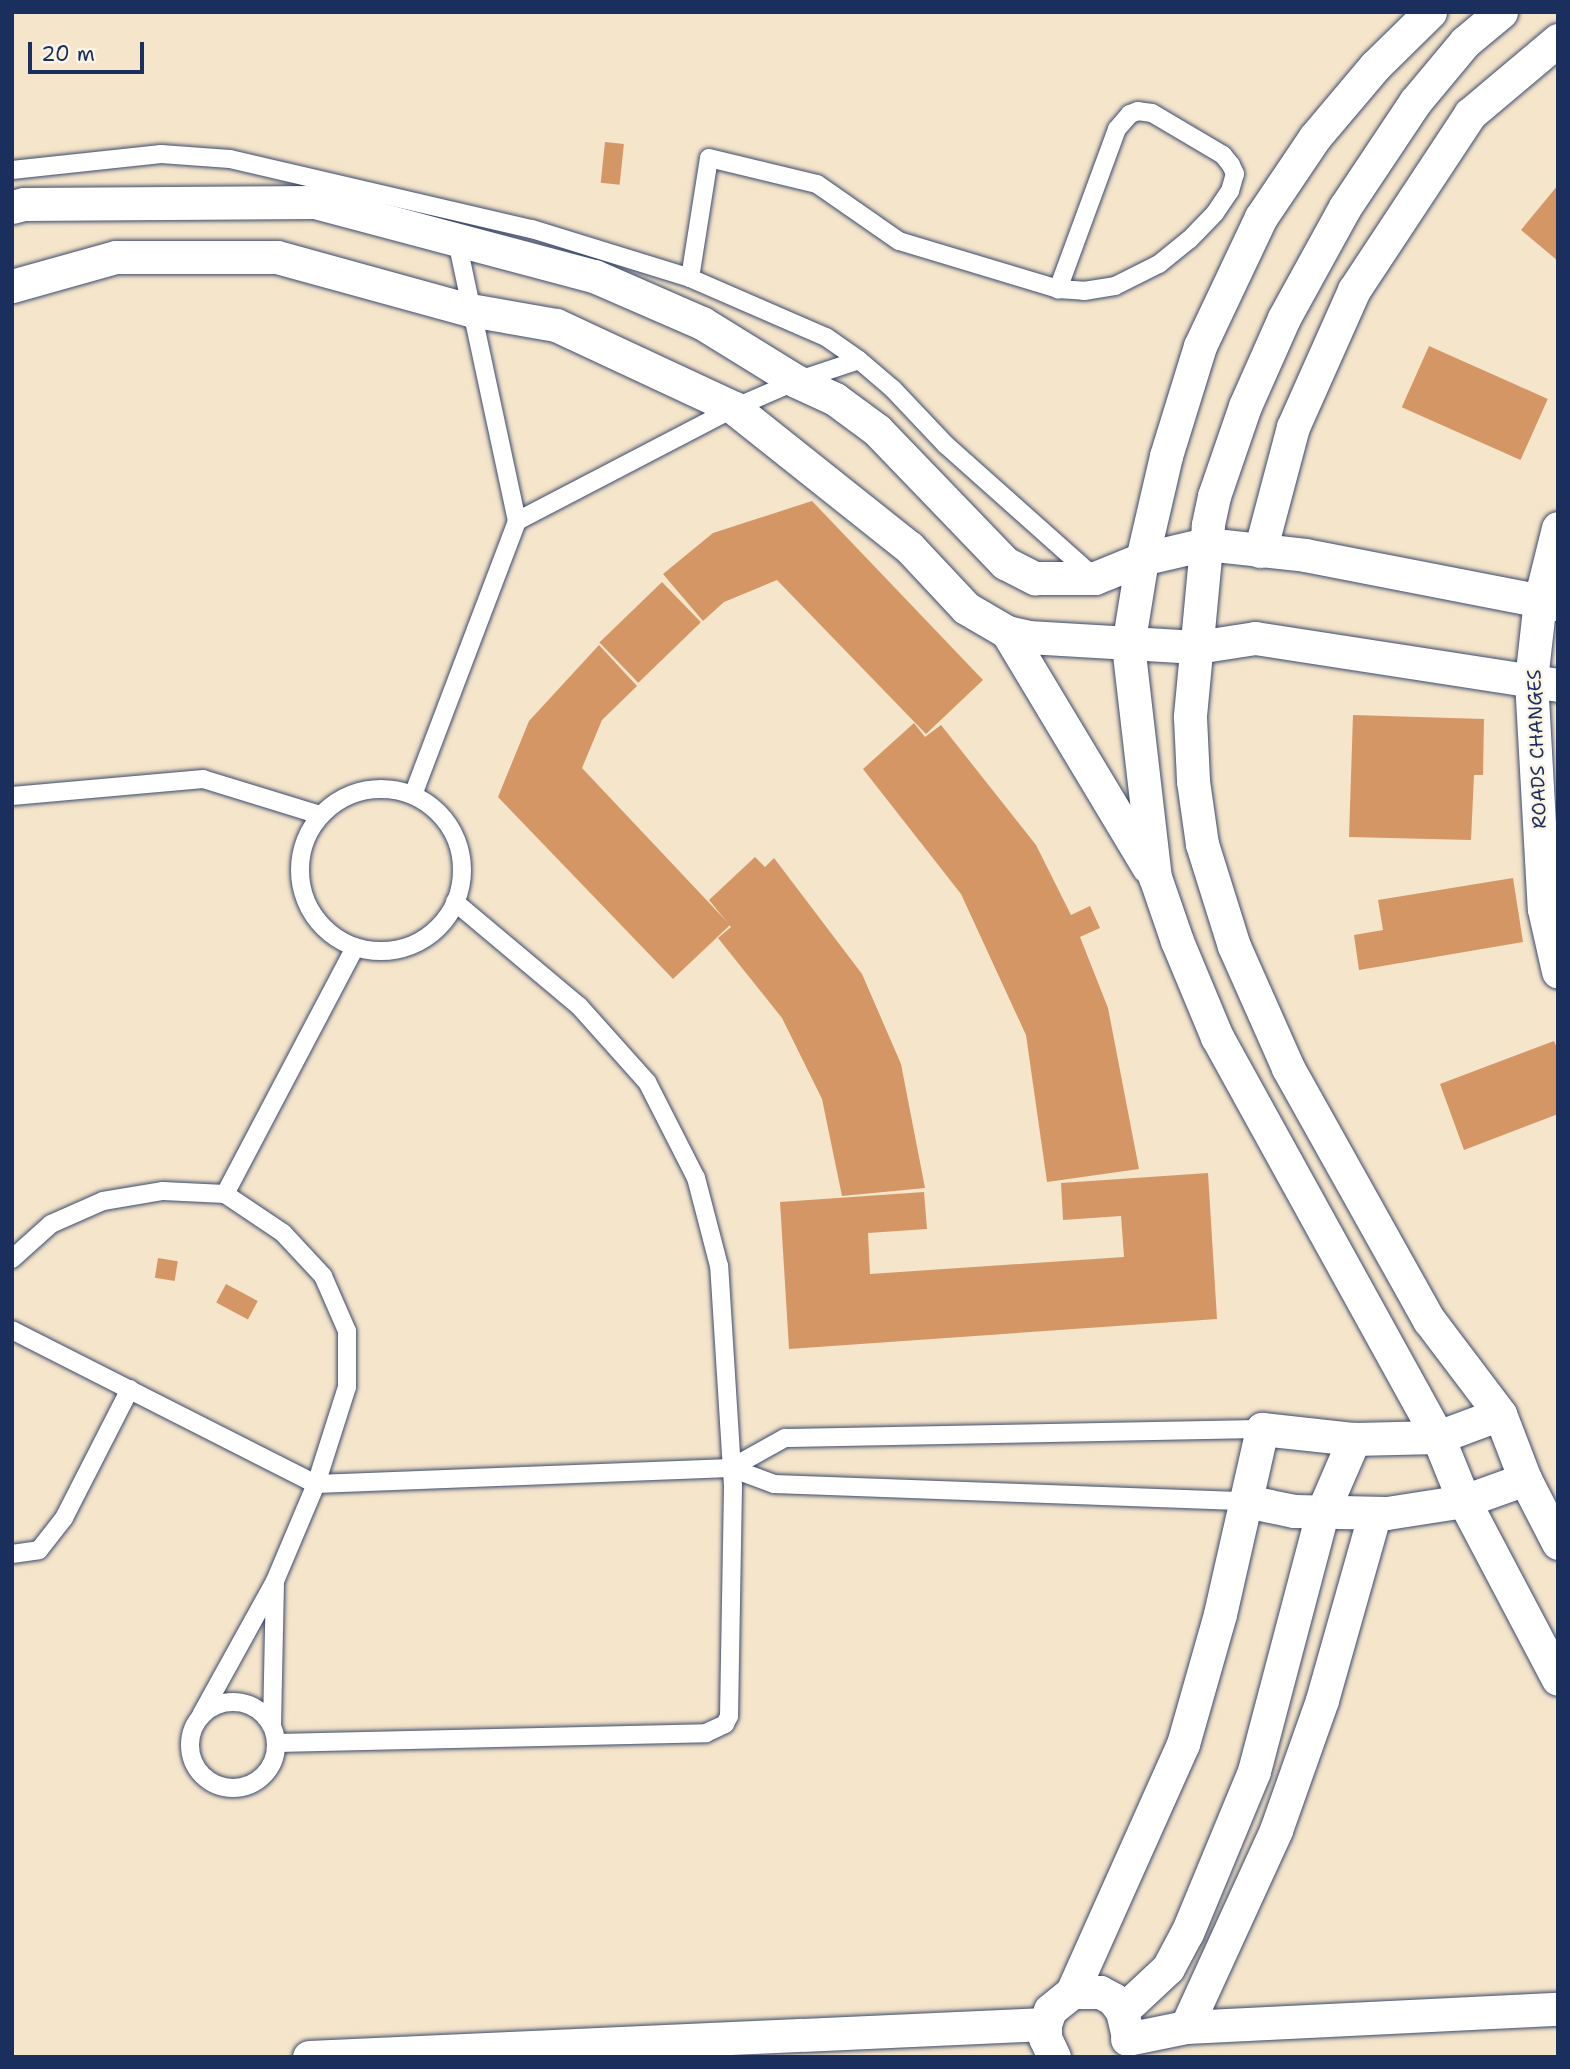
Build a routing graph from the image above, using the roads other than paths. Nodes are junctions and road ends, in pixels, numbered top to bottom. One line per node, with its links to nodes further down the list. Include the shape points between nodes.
1 (1430, 12): 4 (street)
2 (1501, 12): 5 (street, via 1465,42)
3 (1558, 40): 21 (street, via 1470,114 1354,290 1293,427)
4 (1375, 66): 5 (street); 22 (street, via 1315,137 1261,217 1200,346 1166,456)
5 (1415, 102): 20 (street, via 1345,207 1284,318 1245,406 1214,496)
6 (12, 170): 11 (lane, via 161,154 230,159 532,229)
7 (162, 202): 8 (street); 9 (street, via 315,202); 10 (street)
8 (12, 207)
9 (456, 237): 14 (lane); 16 (street, via 594,276 702,323)
10 (164, 257): 12 (street, via 116,257); 14 (street, via 277,257)
11 (691, 278): 13 (lane, via 709,158 817,184 899,241); 15 (lane, via 826,337)
12 (12, 286)
13 (1058, 289): 13 (lane, via 1117,128 1130,114 1152,113 1223,155 1231,165 1235,174 1230,191 1216,213 1159,264 1115,286)
14 (470, 310): 17 (street, via 556,325); 18 (lane)
15 (859, 360): 16 (lane); 23 (lane)
16 (796, 382): 17 (lane); 23 (street, via 835,399 877,430 1005,563 1035,578)
17 (734, 408): 18 (lane); 25 (street, via 909,547 966,608)
18 (517, 521): 29 (lane)
19 (1558, 528): 24 (street, ROADS CHANGES)
20 (1206, 544): 21 (street); 22 (street); 27 (street)
21 (1260, 551): 24 (street, via 1305,555)
22 (1142, 559): 23 (street); 26 (street)
23 (1095, 578)
24 (1549, 602): 28 (street, ROADS CHANGES)
25 (1007, 632): 26 (street, via 1028,638); 32 (street)
26 (1128, 645): 27 (street); 32 (street)
27 (1197, 647): 28 (street, via 1255,638); 40 (street, via 1189,717 1193,781 1202,845 1234,946 1288,1068 1429,1320)
28 (1544, 683): 35 (street, ROADS CHANGES, via 1544,909)
29 (413, 795): 31 (lane, via 363,790); 33 (lane, via 434,808 451,828 460,851 462,877)
30 (12, 796): 31 (lane, via 203,779)
31 (320, 815): 34 (lane, via 304,843 300,874 307,906 327,931)
32 (1155, 877): 42 (street, via 1217,1037)
33 (456, 902): 34 (lane, via 439,927 414,944 385,952); 44 (lane, via 579,1006 647,1082 696,1178 719,1266)
34 (355, 947): 36 (lane)
35 (1558, 971)
36 (225, 1194): 37 (lane, via 163,1191 103,1201 51,1224); 46 (lane, via 282,1233 323,1276 347,1331 347,1387)
37 (12, 1259)
38 (12, 1330): 39 (lane)
39 (130, 1389): 46 (lane); 52 (lane, via 64,1518 39,1550)
40 (1500, 1414): 42 (street); 45 (street)
41 (1262, 1429): 43 (street); 44 (lane, via 785,1438); 47 (street)
42 (1438, 1437): 43 (street); 48 (street)
43 (1354, 1439): 49 (street)
44 (731, 1468): 46 (lane); 47 (lane, via 774,1485); 57 (lane, via 730,1704 729,1716 718,1729 706,1733)
45 (1525, 1479): 48 (street); 51 (street)
46 (316, 1484): 53 (lane)
47 (1246, 1501): 49 (street); 58 (street, via 1183,1744)
48 (1464, 1501): 50 (street); 54 (street)
49 (1322, 1513): 50 (street); 61 (street, via 1254,1770 1174,1957)
50 (1375, 1513): 60 (street, via 1322,1700 1276,1830)
51 (1558, 1543)
52 (12, 1554)
53 (275, 1581): 55 (lane); 56 (lane)
54 (1558, 1679)
55 (201, 1715): 56 (lane, via 219,1704 239,1701 259,1709); 57 (lane, via 190,1750 197,1768 210,1781 227,1788 246,1786 262,1776 273,1761)
56 (272, 1725): 57 (lane)
57 (277, 1743)
58 (1072, 1992): 61 (street, via 1100,1992 1113,2000); 62 (street, via 1050,2010)
59 (1558, 2009): 60 (street)
60 (1186, 2027): 61 (street)
61 (1122, 2035)
62 (1048, 2047): 63 (street)
63 (309, 2057)

